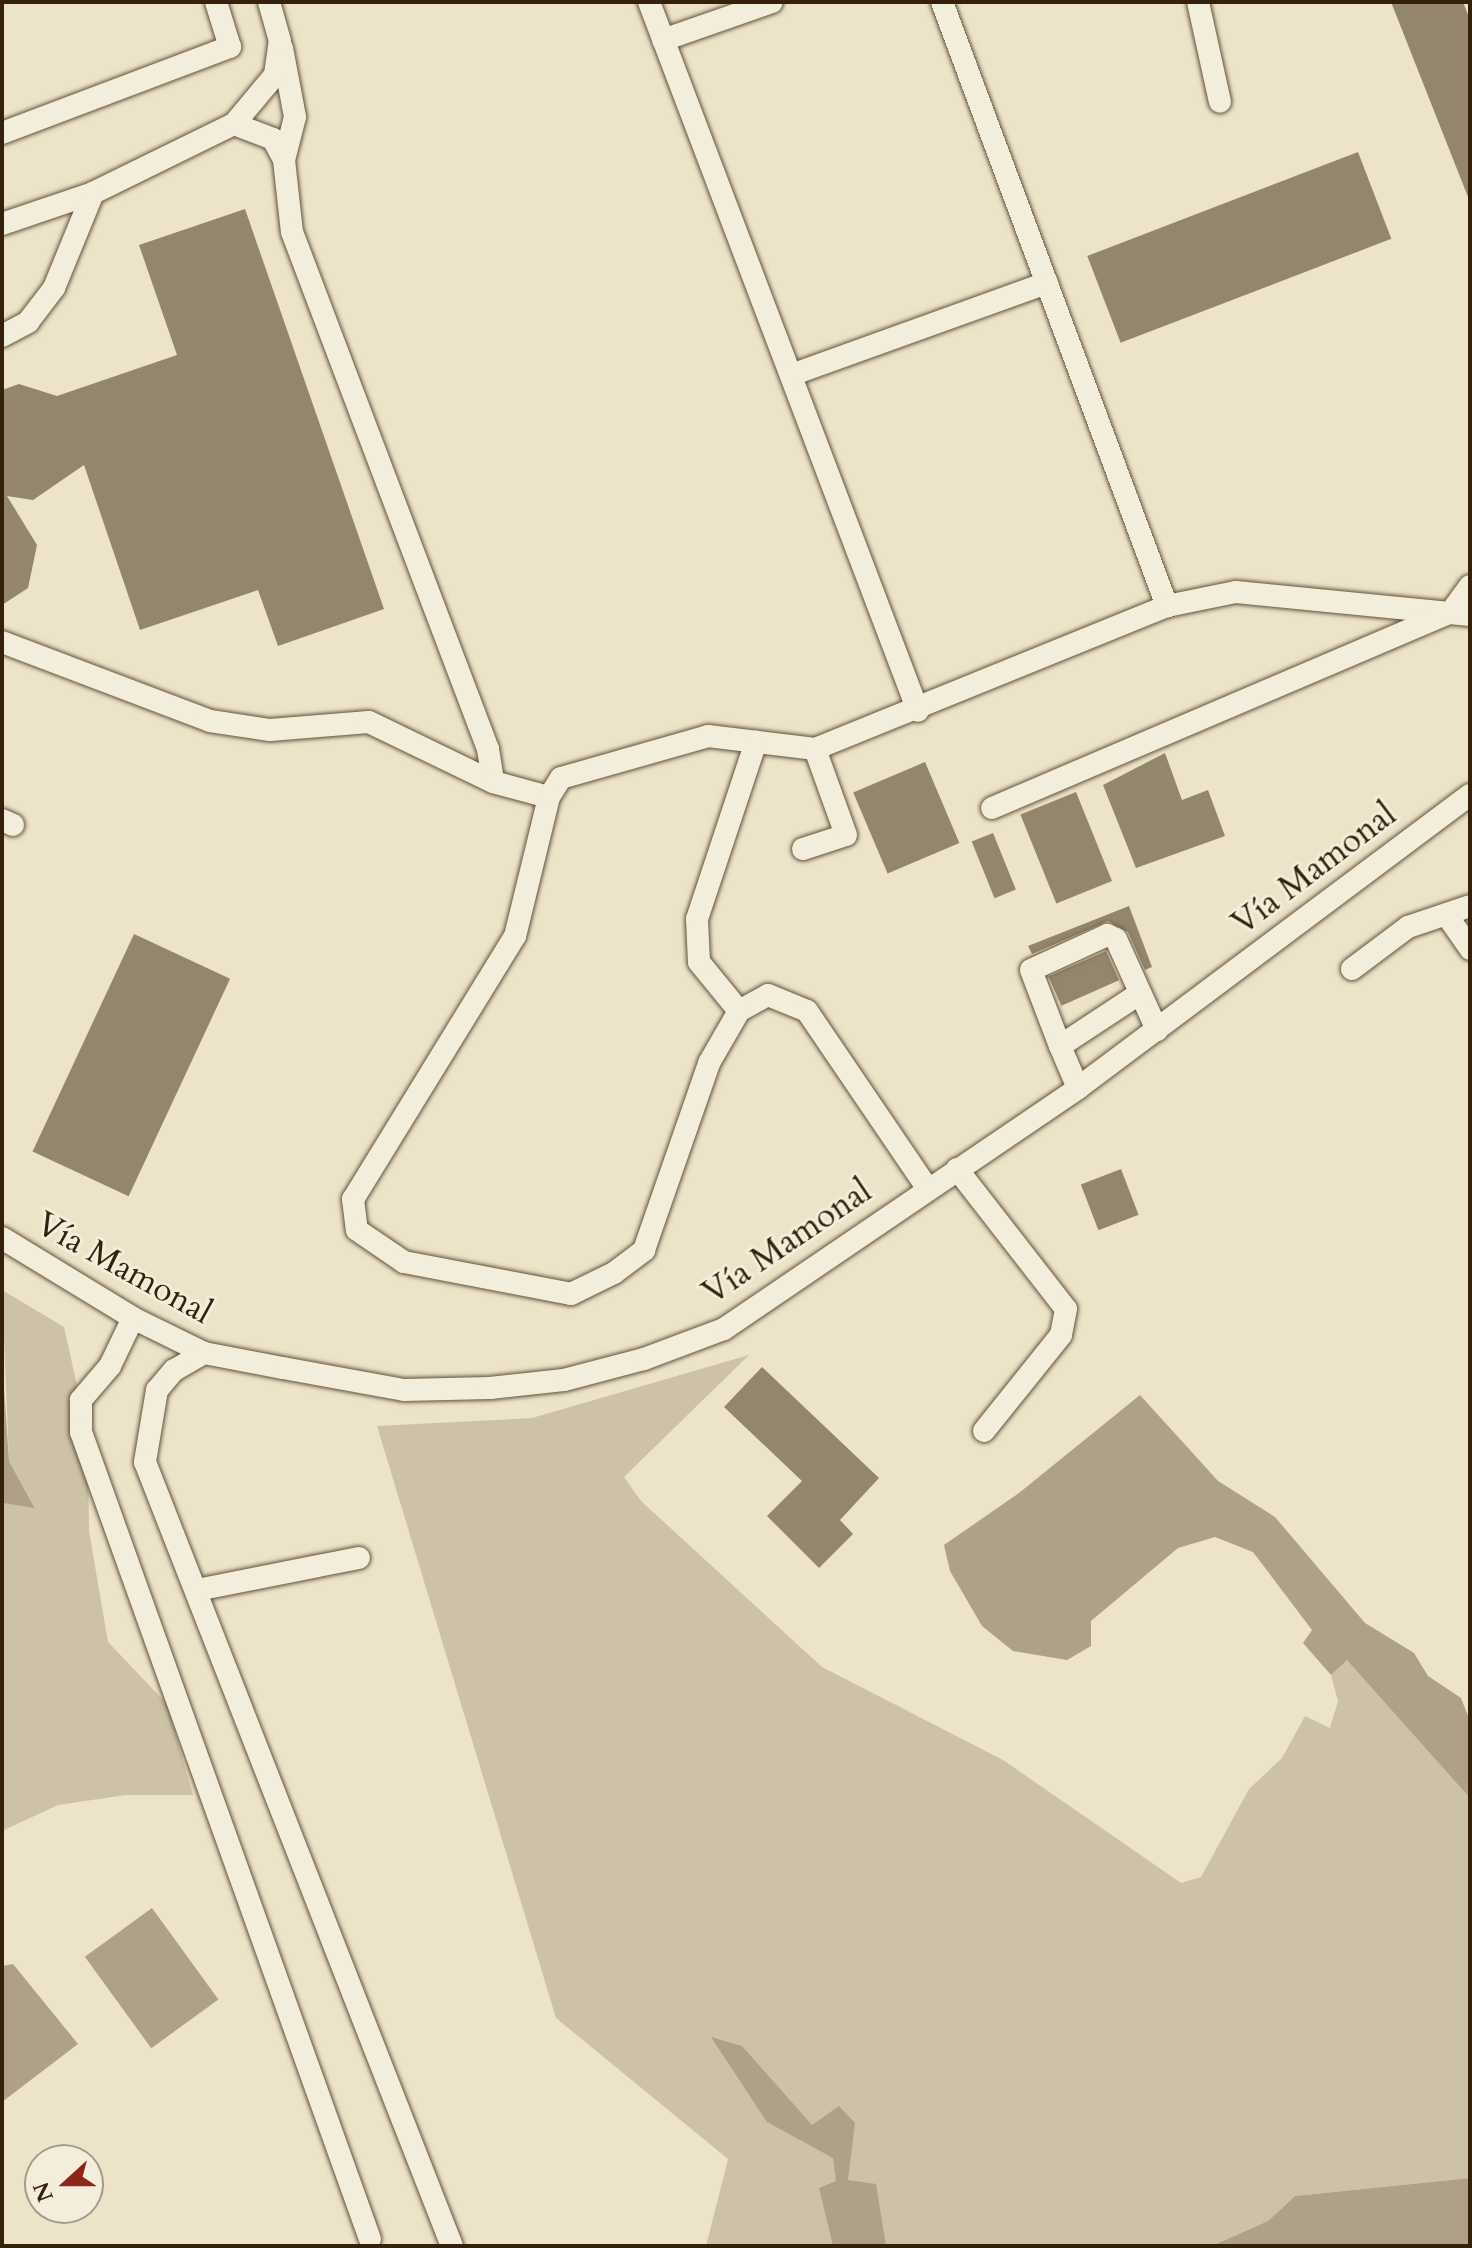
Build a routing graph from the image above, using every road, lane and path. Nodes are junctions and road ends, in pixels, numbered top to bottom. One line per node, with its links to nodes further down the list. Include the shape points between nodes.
1 (216, 2): 11 (street, via 230,47)
2 (269, 2): 8 (street)
3 (649, 2): 7 (street)
4 (772, 2): 7 (street)
5 (942, 2): 15 (street)
6 (1198, 2): 9 (street)
7 (663, 40): 17 (street)
8 (280, 41): 10 (street, via 275,75); 12 (street, via 295,117)
9 (1220, 102)
10 (234, 124): 12 (street, via 273,139); 13 (street)
11 (2, 133)
12 (284, 160): 25 (street, via 292,232 488,749)
13 (93, 193): 14 (street); 16 (street, via 54,288 28,322)
14 (2, 224)
15 (1047, 283): 17 (street); 19 (street)
16 (2, 336)
17 (791, 375): 22 (street)
18 (1470, 586): 20 (street)
19 (1167, 606): 20 (street, via 1236,592); 22 (street)
20 (1461, 614): 28 (street)
21 (2, 642): 25 (street, via 210,721 270,730 369,722)
22 (918, 711): 24 (street)
23 (756, 742): 24 (street); 27 (street, via 708,736 561,778); 35 (street, via 697,919 699,962)
24 (815, 749): 29 (street, via 846,835)
25 (493, 782): 27 (street)
26 (1470, 795): 36 (street, Vía Mamonal)
27 (549, 797): 35 (street, via 515,936 353,1199 357,1230 404,1262 571,1294 614,1273 644,1250 709,1063)
28 (992, 808)
29 (803, 849)
30 (1470, 906): 31 (street)
31 (1448, 917): 32 (street); 33 (street, via 1408,927)
32 (1470, 949)
33 (1352, 969)
34 (1139, 994): 36 (street); 37 (street); 37 (street, via 1110,936 1034,965 1032,981)
35 (739, 1011): 40 (street, via 768,995 807,1011)
36 (1157, 1030): 38 (street, Vía Mamonal)
37 (1060, 1046): 38 (street)
38 (1078, 1088): 39 (street, Vía Mamonal)
39 (957, 1169): 40 (street, Vía Mamonal); 44 (street, via 1066,1309 1061,1335)
40 (928, 1189): 43 (street, Vía Mamonal, via 724,1329 644,1359 564,1380 404,1390)
41 (2, 1238): 42 (street, Vía Mamonal)
42 (133, 1318): 43 (street, Vía Mamonal); 47 (street, via 110,1366 81,1400 81,1432)
43 (204, 1353): 46 (street, via 174,1370 157,1390 145,1462)
44 (984, 1431)
45 (359, 1558): 46 (street)
46 (197, 1590): 48 (street)
47 (370, 2239)
48 (452, 2246)

